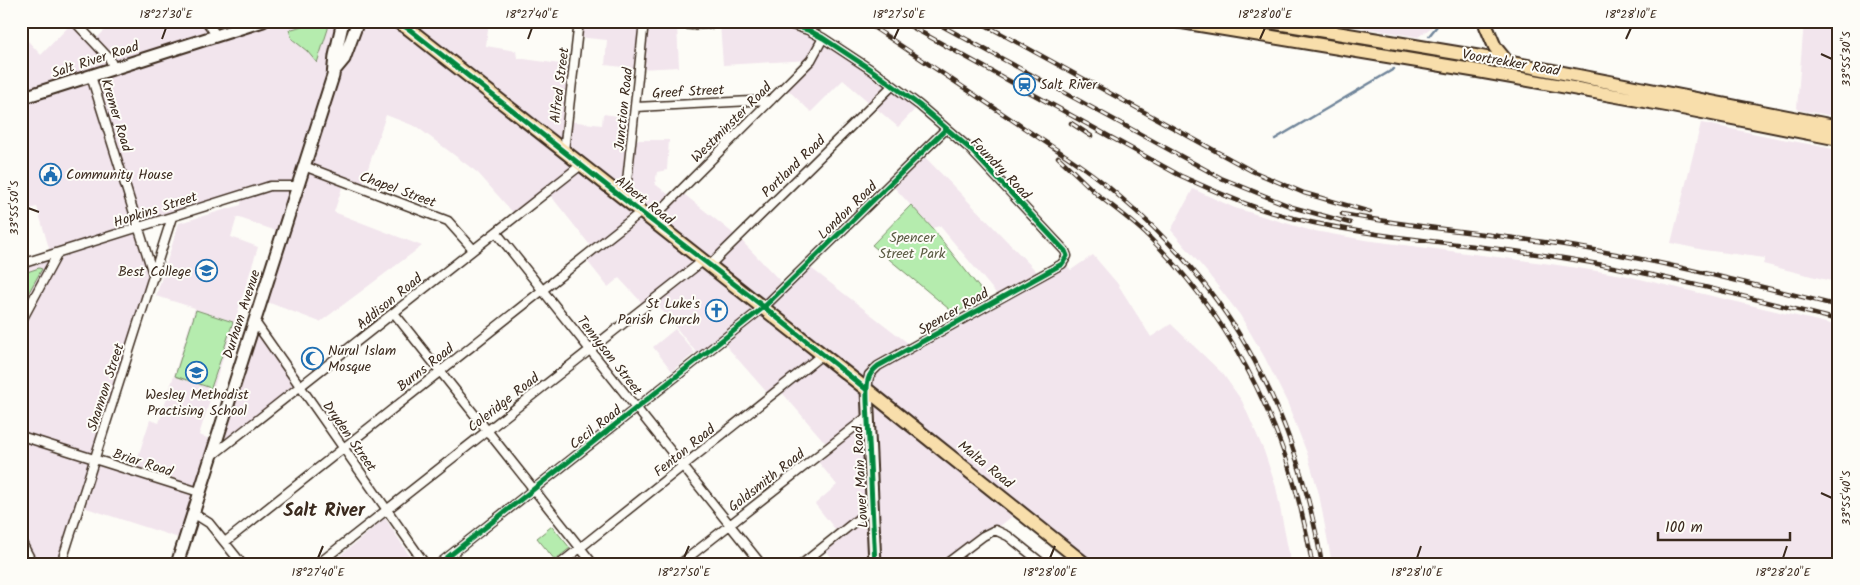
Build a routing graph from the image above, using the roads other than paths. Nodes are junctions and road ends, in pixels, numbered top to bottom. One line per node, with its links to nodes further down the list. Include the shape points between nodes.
1 (74, 21): 18 (street, via 109,58)
2 (206, 21): 15 (street)
3 (263, 21): 15 (street, Salt River Road)
4 (343, 21): 19 (street, Durham Avenue)
5 (358, 21): 19 (street, Durham Avenue, via 344,58)
6 (396, 21): 13 (main road, Albert Road)
7 (579, 21): 30 (street, Alfred Street)
8 (643, 21): 9 (street, via 693,25); 26 (street, Junction Road)
9 (750, 21)
10 (780, 21): 16 (street, Foundry Road)
11 (1176, 21): 21 (main road, Voortrekker Road)
12 (1264, 21): 17 (main road, Voortrekker Road)
13 (406, 25): 30 (main road, Albert Road)
14 (1486, 26): 17 (main road, via 1495,47)
15 (217, 36): 18 (street, Salt River Road)
16 (823, 38): 22 (street, Foundry Road); 24 (street, Westminster Road, via 810,60)
17 (1508, 62): 21 (main road, Voortrekker Road)
18 (114, 68): 20 (street, Salt River Road)
19 (333, 73): 32 (street, Durham Avenue)
20 (91, 76): 23 (street, Salt River Road); 37 (street, Kremer Road)
21 (1586, 84): 25 (main road, Voortrekker Road)
22 (892, 86): 28 (street, Foundry Road); 41 (street, Portland Road)
23 (21, 98)
24 (771, 100): 26 (street, Greef Street); 35 (street, Westminster Road)
25 (1673, 101): 27 (main road, Voortrekker Road); 29 (main road, Voortrekker Road)
26 (636, 107): 34 (street, Junction Road)
27 (1839, 127)
28 (946, 129): 42 (street, Foundry Road, via 969,148 1065,251); 46 (street, London Road)
29 (1839, 139)
30 (564, 151): 31 (main road, Albert Road)
31 (581, 165): 34 (main road, Albert Road); 38 (street, Addison Road)
32 (304, 166): 33 (street, Durham Avenue); 39 (street, Chapel Street, via 448,221)
33 (298, 186): 36 (street, Hopkins Street, via 270,186); 49 (street, Durham Avenue)
34 (625, 200): 35 (main road, Albert Road)
35 (646, 216): 41 (main road, Albert Road); 45 (street, Burns Road)
36 (172, 217): 37 (street, Hopkins Street); 44 (street, Shannon Street)
37 (139, 228): 40 (street, Hopkins Street); 44 (street, Kremer Road)
38 (496, 232): 39 (street, Addison Road); 45 (street, Tennyson Street)
39 (473, 249): 47 (street, Addison Road)
40 (58, 253): 43 (street, Hopkins Street); 48 (street)
41 (707, 262): 46 (main road, Albert Road); 50 (street, Coleridge Road)
42 (1064, 262): 54 (street, Spencer Road, via 878,366 869,375)
43 (21, 264)
44 (154, 277): 61 (street, Shannon Street)
45 (543, 290): 50 (street, Tennyson Street); 52 (street, Burns Road)
46 (764, 307): 51 (main road, Albert Road); 55 (street, Cecil Road)
47 (394, 313): 52 (street); 53 (street, Addison Road)
48 (22, 319)
49 (255, 322): 53 (street, Dryden Street); 60 (street, Durham Avenue)
50 (590, 350): 55 (street, Tennyson Street); 57 (street, Coleridge Road)
51 (823, 354): 54 (main road, Albert Road); 62 (street, Fenton Road)
52 (440, 372): 57 (street); 59 (street, Burns Road)
53 (300, 388): 59 (street, Dryden Street); 60 (street, Addison Road)
54 (867, 390): 56 (street, Lower Main Road); 87 (main road, Malta Road)
55 (636, 408): 62 (street, Tennyson Street); 63 (street, Cecil Road)
56 (867, 417): 65 (street, Lower Main Road); 68 (street, Goldsmith Road)
57 (487, 431): 63 (street); 66 (street, Coleridge Road)
58 (21, 436): 61 (street, Briar Road)
59 (343, 448): 66 (street, Dryden Street); 70 (street, Burns Road)
60 (211, 456): 64 (street, Durham Avenue)
61 (95, 459): 64 (street, Briar Road); 73 (street, Shannon Street)
62 (683, 466): 68 (street, Tennyson Street); 71 (street, Fenton Road)
63 (533, 490): 71 (street); 78 (street, Cecil Road)
64 (199, 492): 67 (street, Durham Avenue)
65 (873, 507): 83 (street); 84 (street, Lower Main Road)
66 (387, 509): 76 (street, Coleridge Road); 77 (street, Dryden Street)
67 (193, 513): 70 (street, via 209,523); 74 (street, Durham Avenue)
68 (730, 525): 81 (street, Goldsmith Road); 82 (street, Tennyson Street)
69 (21, 540): 72 (street)
70 (224, 542): 75 (street)
71 (580, 547): 79 (street, Fenton Road); 80 (street)
72 (33, 564)
73 (61, 564)
74 (177, 564)
75 (242, 564)
76 (318, 564)
77 (425, 564)
78 (439, 564)
79 (560, 564)
80 (593, 564)
81 (680, 564)
82 (760, 564)
83 (802, 564)
84 (875, 564)
85 (947, 564): 86 (street, via 995,530 1008,536)
86 (1043, 564)
87 (1085, 564)

